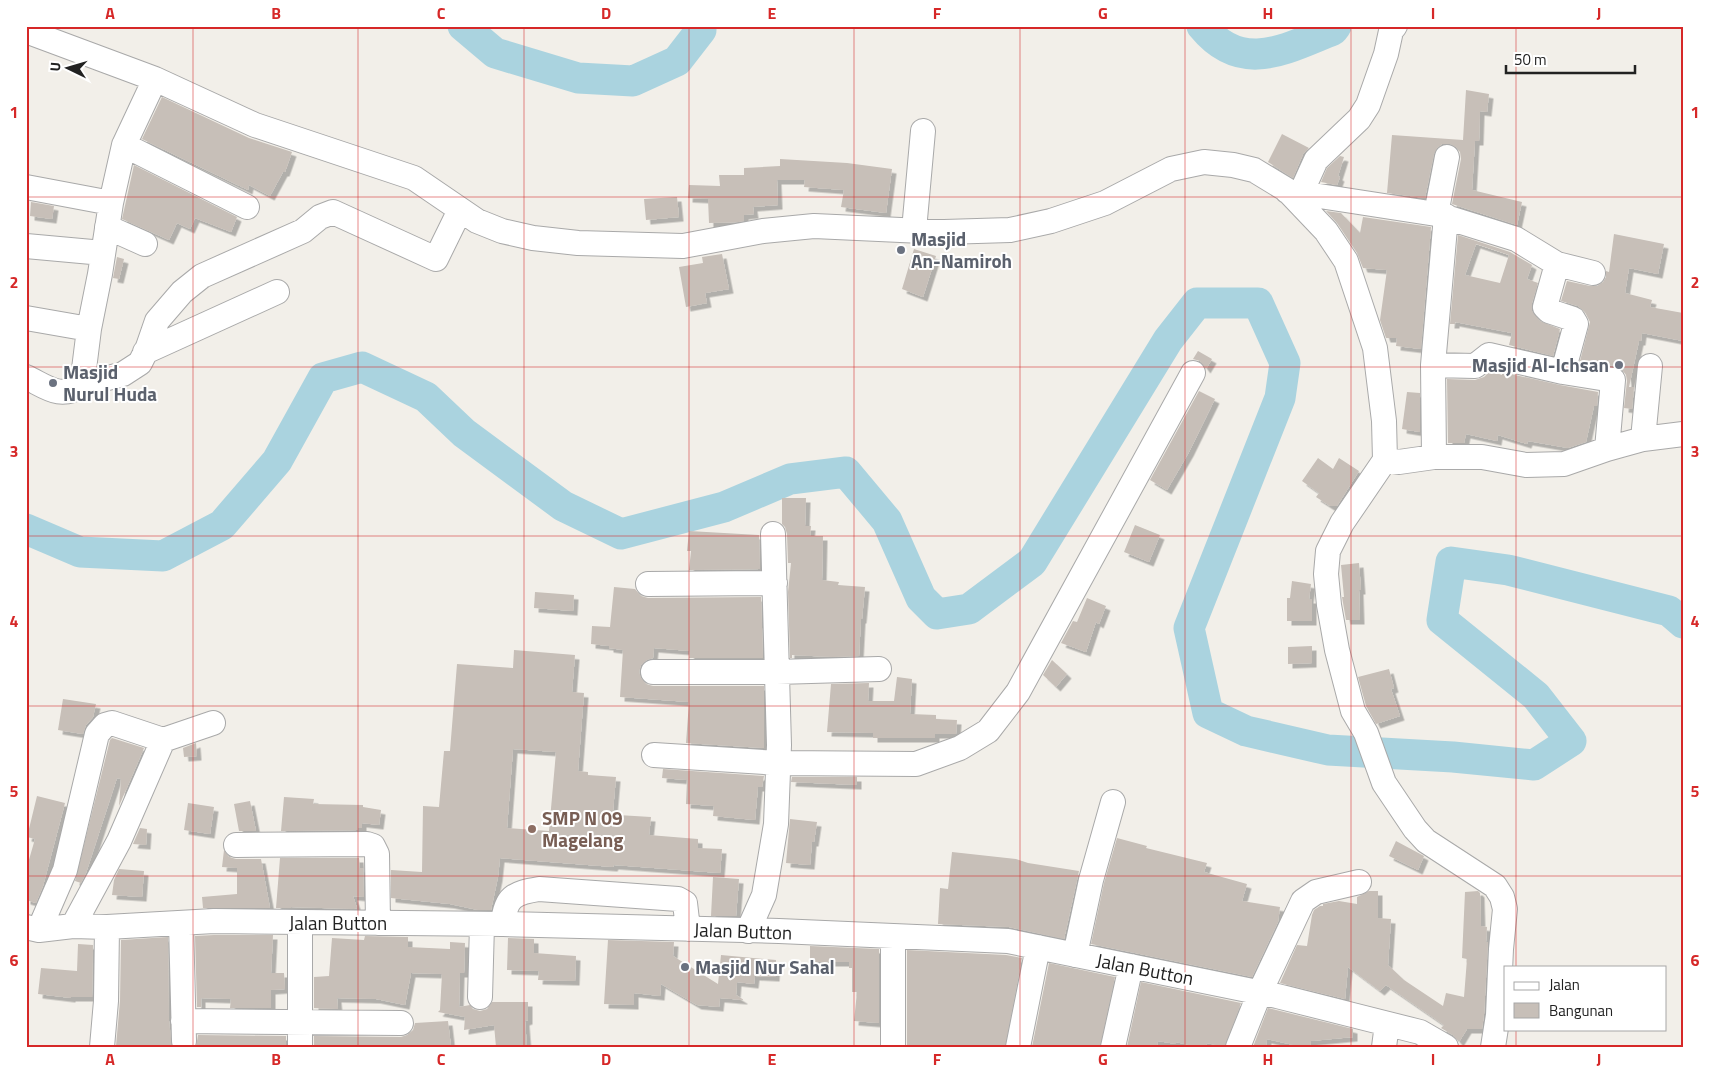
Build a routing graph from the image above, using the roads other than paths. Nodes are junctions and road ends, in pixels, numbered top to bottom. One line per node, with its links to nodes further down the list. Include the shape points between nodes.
1 (1395, 26): 8 (street, via 1368,105 1359,119 1316,160)
2 (26, 31): 3 (street)
3 (154, 78): 5 (street); 11 (street, via 255,125 414,178)
4 (923, 131): 14 (street)
5 (124, 145): 9 (street); 10 (street)
6 (1447, 157): 12 (street)
7 (26, 187): 9 (street)
8 (1294, 192): 12 (street); 14 (street, via 1254,170 1204,162 1171,169 1105,203 1051,221 1010,230); 34 (street, via 1326,230 1346,262 1375,348 1384,421)
9 (111, 203): 13 (street)
10 (247, 206)
11 (460, 210): 14 (street, via 477,221 502,230 533,238 578,243 684,246 763,231 814,226); 23 (street, via 436,259 333,212 320,217 303,230 202,276 182,292 156,321)
12 (1441, 215): 18 (street, via 1516,238); 24 (street)
13 (107, 227): 15 (street); 17 (street)
14 (914, 230)
15 (145, 244)
16 (26, 246): 17 (street)
17 (103, 252): 22 (street)
18 (1557, 264): 19 (street); 26 (street, via 1545,307 1548,312 1573,319 1576,324)
19 (1593, 273)
20 (277, 292): 23 (street)
21 (26, 318): 22 (street)
22 (89, 329): 29 (street)
23 (146, 352): 29 (street, via 140,362 123,374)
24 (1433, 365): 26 (street, via 1475,366 1489,355); 33 (street)
25 (1650, 366): 31 (street)
26 (1563, 372): 32 (street, via 1612,380)
27 (1193, 373): 44 (street, via 1018,692 988,731 960,748 916,764)
28 (26, 377): 29 (street, via 60,393 73,391)
29 (82, 385)
30 (1683, 434): 31 (street)
31 (1644, 439): 32 (street)
32 (1607, 449): 33 (street, via 1564,464 1526,465 1482,457)
33 (1434, 457): 34 (street, via 1399,462)
34 (1384, 460): 75 (street, via 1342,523 1328,551 1326,574 1337,650 1352,711 1366,733 1384,783 1426,842 1495,886 1502,897 1505,908)
35 (773, 534): 36 (street)
36 (775, 583): 37 (street); 40 (street)
37 (648, 584)
38 (879, 669): 40 (street)
39 (653, 672): 40 (street)
40 (777, 672): 44 (street)
41 (213, 723): 42 (street)
42 (164, 740): 53 (street, via 119,841); 55 (street, via 112,723 105,725 97,734 65,870)
43 (654, 755): 44 (street)
44 (778, 762): 48 (street, via 776,824)
45 (1114, 802): 61 (street, via 1091,880)
46 (236, 845): 51 (street, via 373,846 377,854)
47 (1359, 882): 63 (street, via 1316,892 1303,902)
48 (764, 895): 57 (street); 58 (street)
49 (181, 923): 50 (street, Jalan Button); 54 (street, Jalan Button); 65 (street, via 184,1031)
50 (300, 923): 51 (street, Jalan Button); 65 (street)
51 (378, 923): 52 (street, Jalan Button)
52 (492, 924): 56 (street, Jalan Button); 56 (street, via 504,912 508,901 520,892 539,889 678,898 685,903); 64 (street)
53 (73, 926): 54 (street, Jalan Button); 55 (street, Jalan Button)
54 (107, 927): 68 (street)
55 (32, 929)
56 (688, 929): 57 (street, Jalan Button)
57 (748, 931): 58 (street, Jalan Button)
58 (779, 932): 59 (street, Jalan Button)
59 (893, 937): 60 (street, Jalan Button, via 1008,941); 70 (street)
60 (1038, 948): 61 (street, Jalan Button); 71 (street)
61 (1075, 955): 62 (street, Jalan Button)
62 (1131, 966): 63 (street, Jalan Button); 72 (street)
63 (1260, 992): 67 (street, Jalan Button); 73 (street)
64 (480, 997)
65 (300, 1022): 66 (street); 69 (street)
66 (401, 1023)
67 (1386, 1035): 74 (street, Jalan Button, via 1420,1032)
68 (102, 1047)
69 (300, 1047)
70 (893, 1047)
71 (1018, 1047)
72 (1113, 1047)
73 (1238, 1047)
74 (1446, 1047)
75 (1493, 1047)

